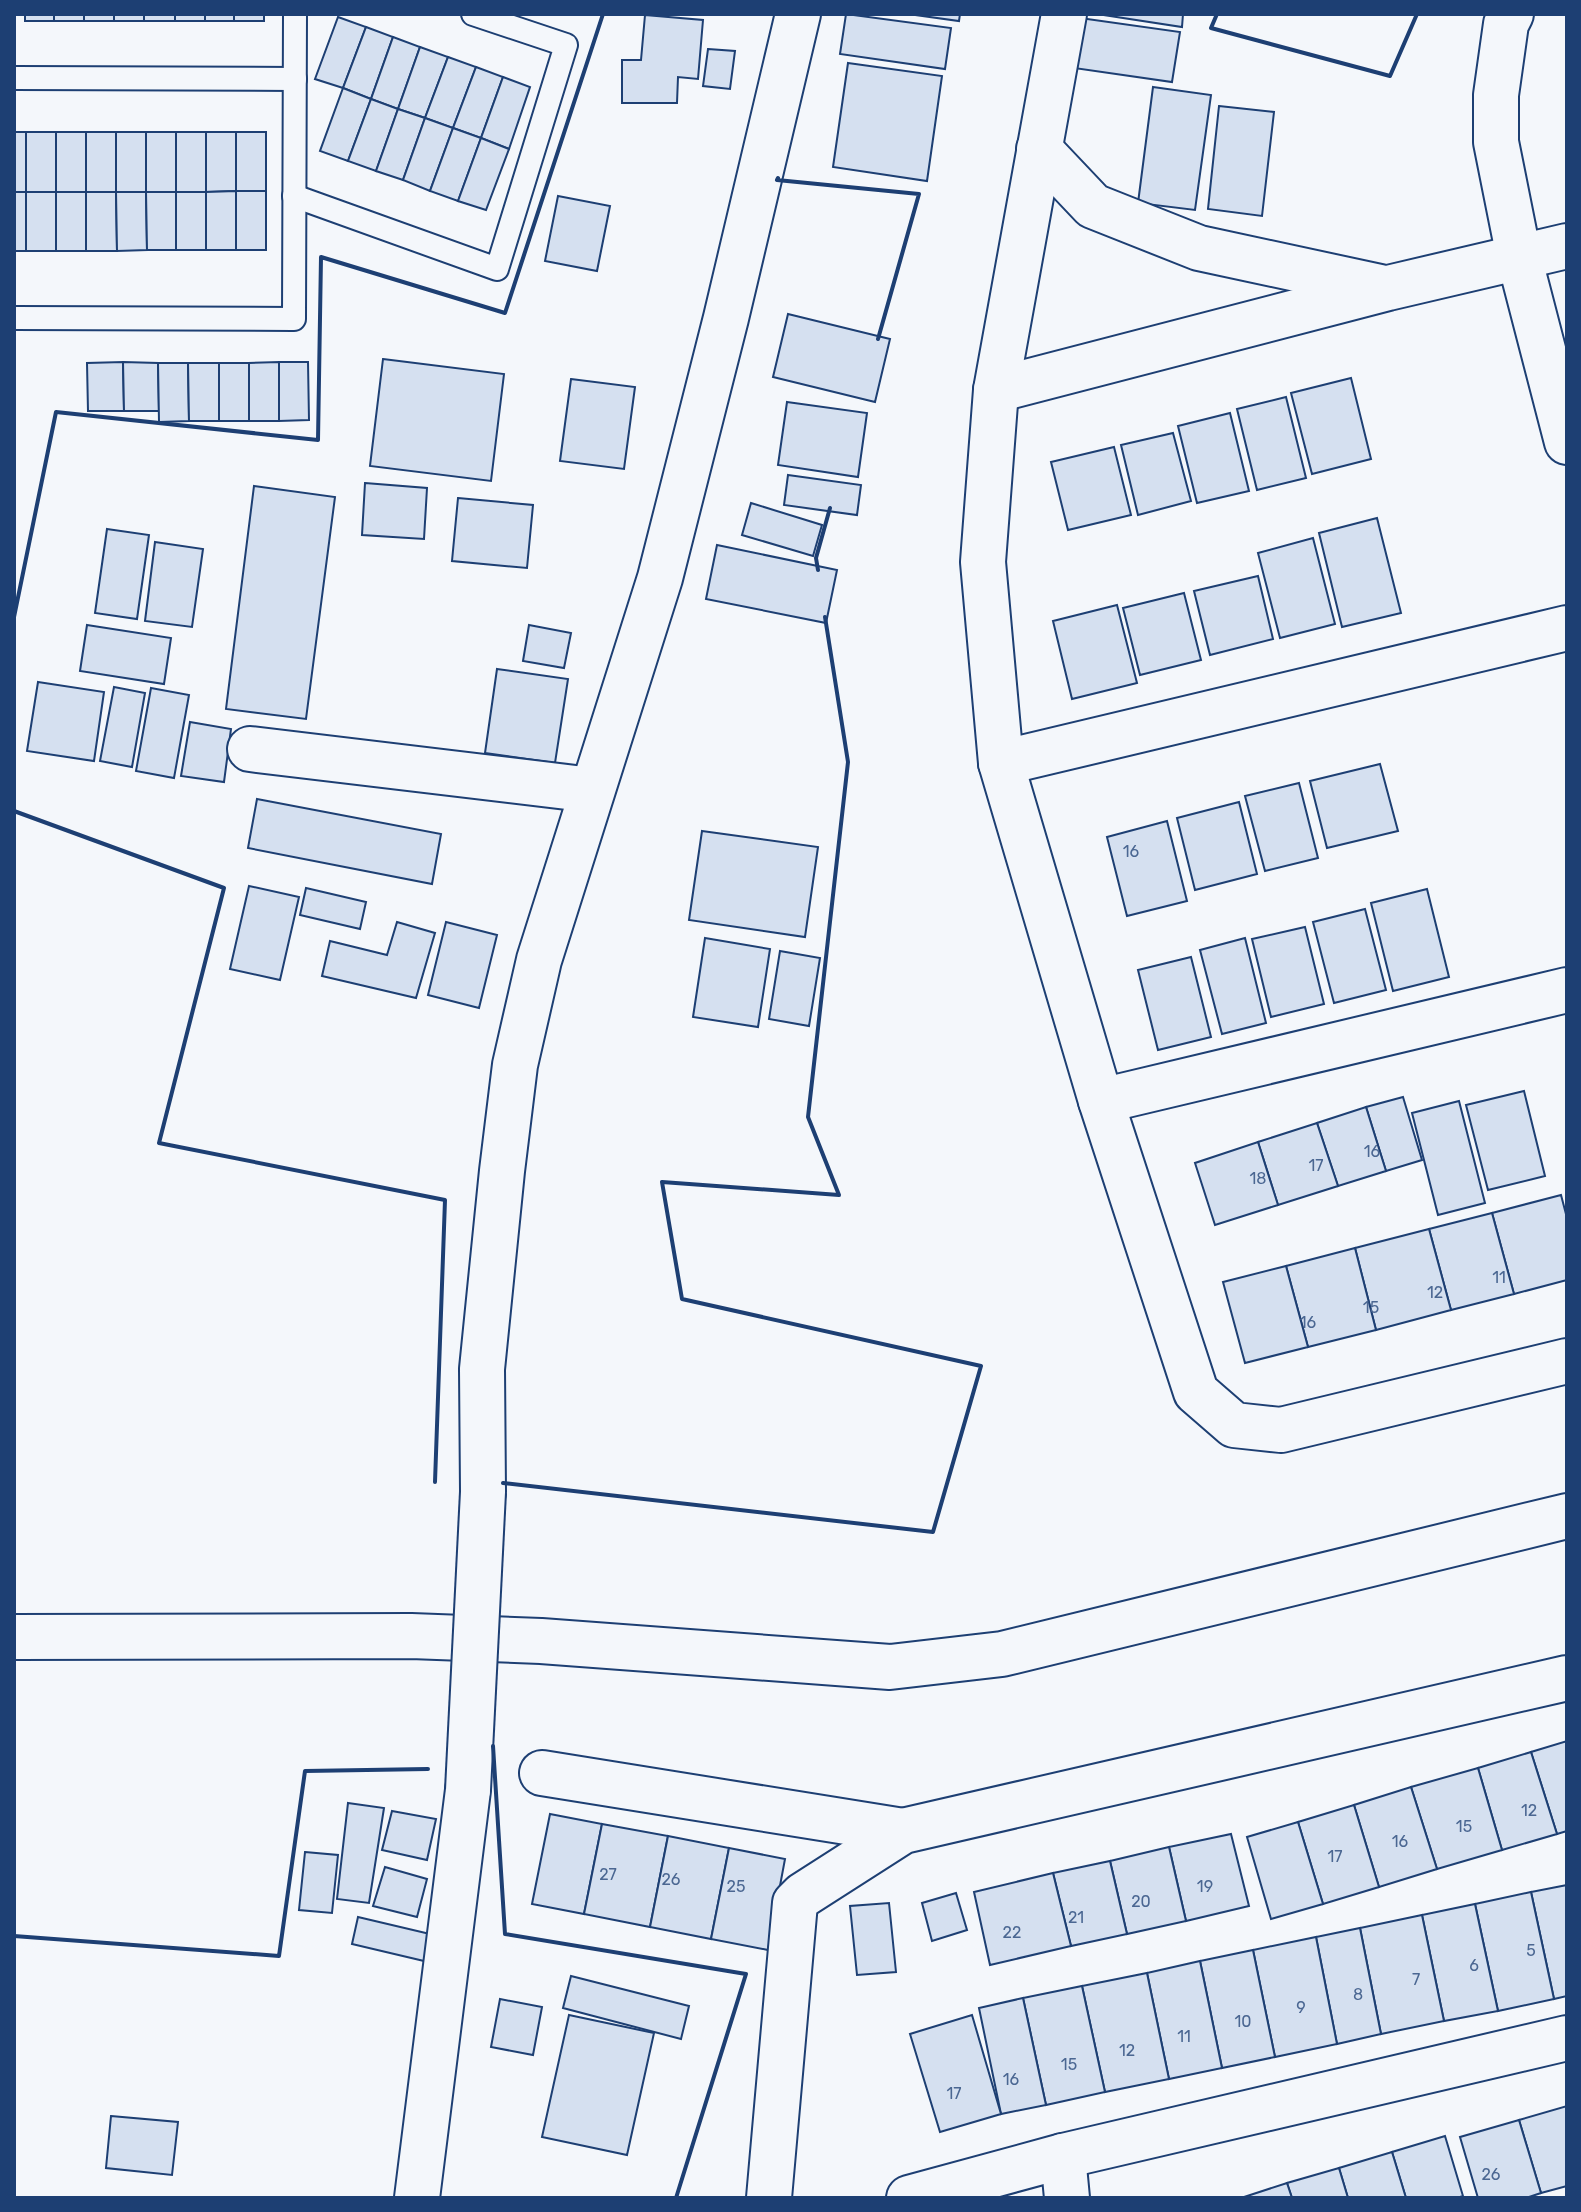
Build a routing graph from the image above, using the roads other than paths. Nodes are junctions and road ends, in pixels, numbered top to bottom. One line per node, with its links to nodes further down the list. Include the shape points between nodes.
1 (295, 14): 7 (lane)
2 (473, 14): 9 (lane, via 566,45 497,269)
3 (798, 14): 19 (street, via 660,578)
4 (1064, 14): 8 (street)
5 (1511, 14): 11 (street, via 1496,95 1496,142)
6 (14, 78): 7 (lane)
7 (295, 79): 9 (lane)
8 (1039, 149): 12 (street, via 1093,206 1199,248); 14 (street)
9 (294, 196): 13 (lane, via 294,319)
10 (1567, 246): 11 (street)
11 (1519, 257): 12 (street); 15 (street)
12 (1388, 288): 14 (street)
13 (14, 318)
14 (996, 390): 18 (street, via 983,562)
15 (1567, 442)
16 (1567, 628): 18 (street)
17 (250, 749): 19 (street)
18 (1001, 763): 21 (street)
19 (592, 790): 30 (street, bridge, via 539,960 515,1065 482,1369 483,1492 468,1790)
20 (1567, 990): 21 (street)
21 (1101, 1101): 22 (street, via 1196,1392 1234,1425 1281,1430)
22 (1567, 1361)
23 (1567, 1516): 24 (street, via 1002,1654 890,1667 411,1636)
24 (14, 1637)
25 (1567, 1678): 27 (street)
26 (542, 1773): 27 (street)
27 (903, 1831): 31 (street, via 795,1903)
28 (1567, 2038): 29 (street)
29 (1065, 2177): 32 (street)
30 (417, 2198)
31 (769, 2198)
32 (909, 2198)

